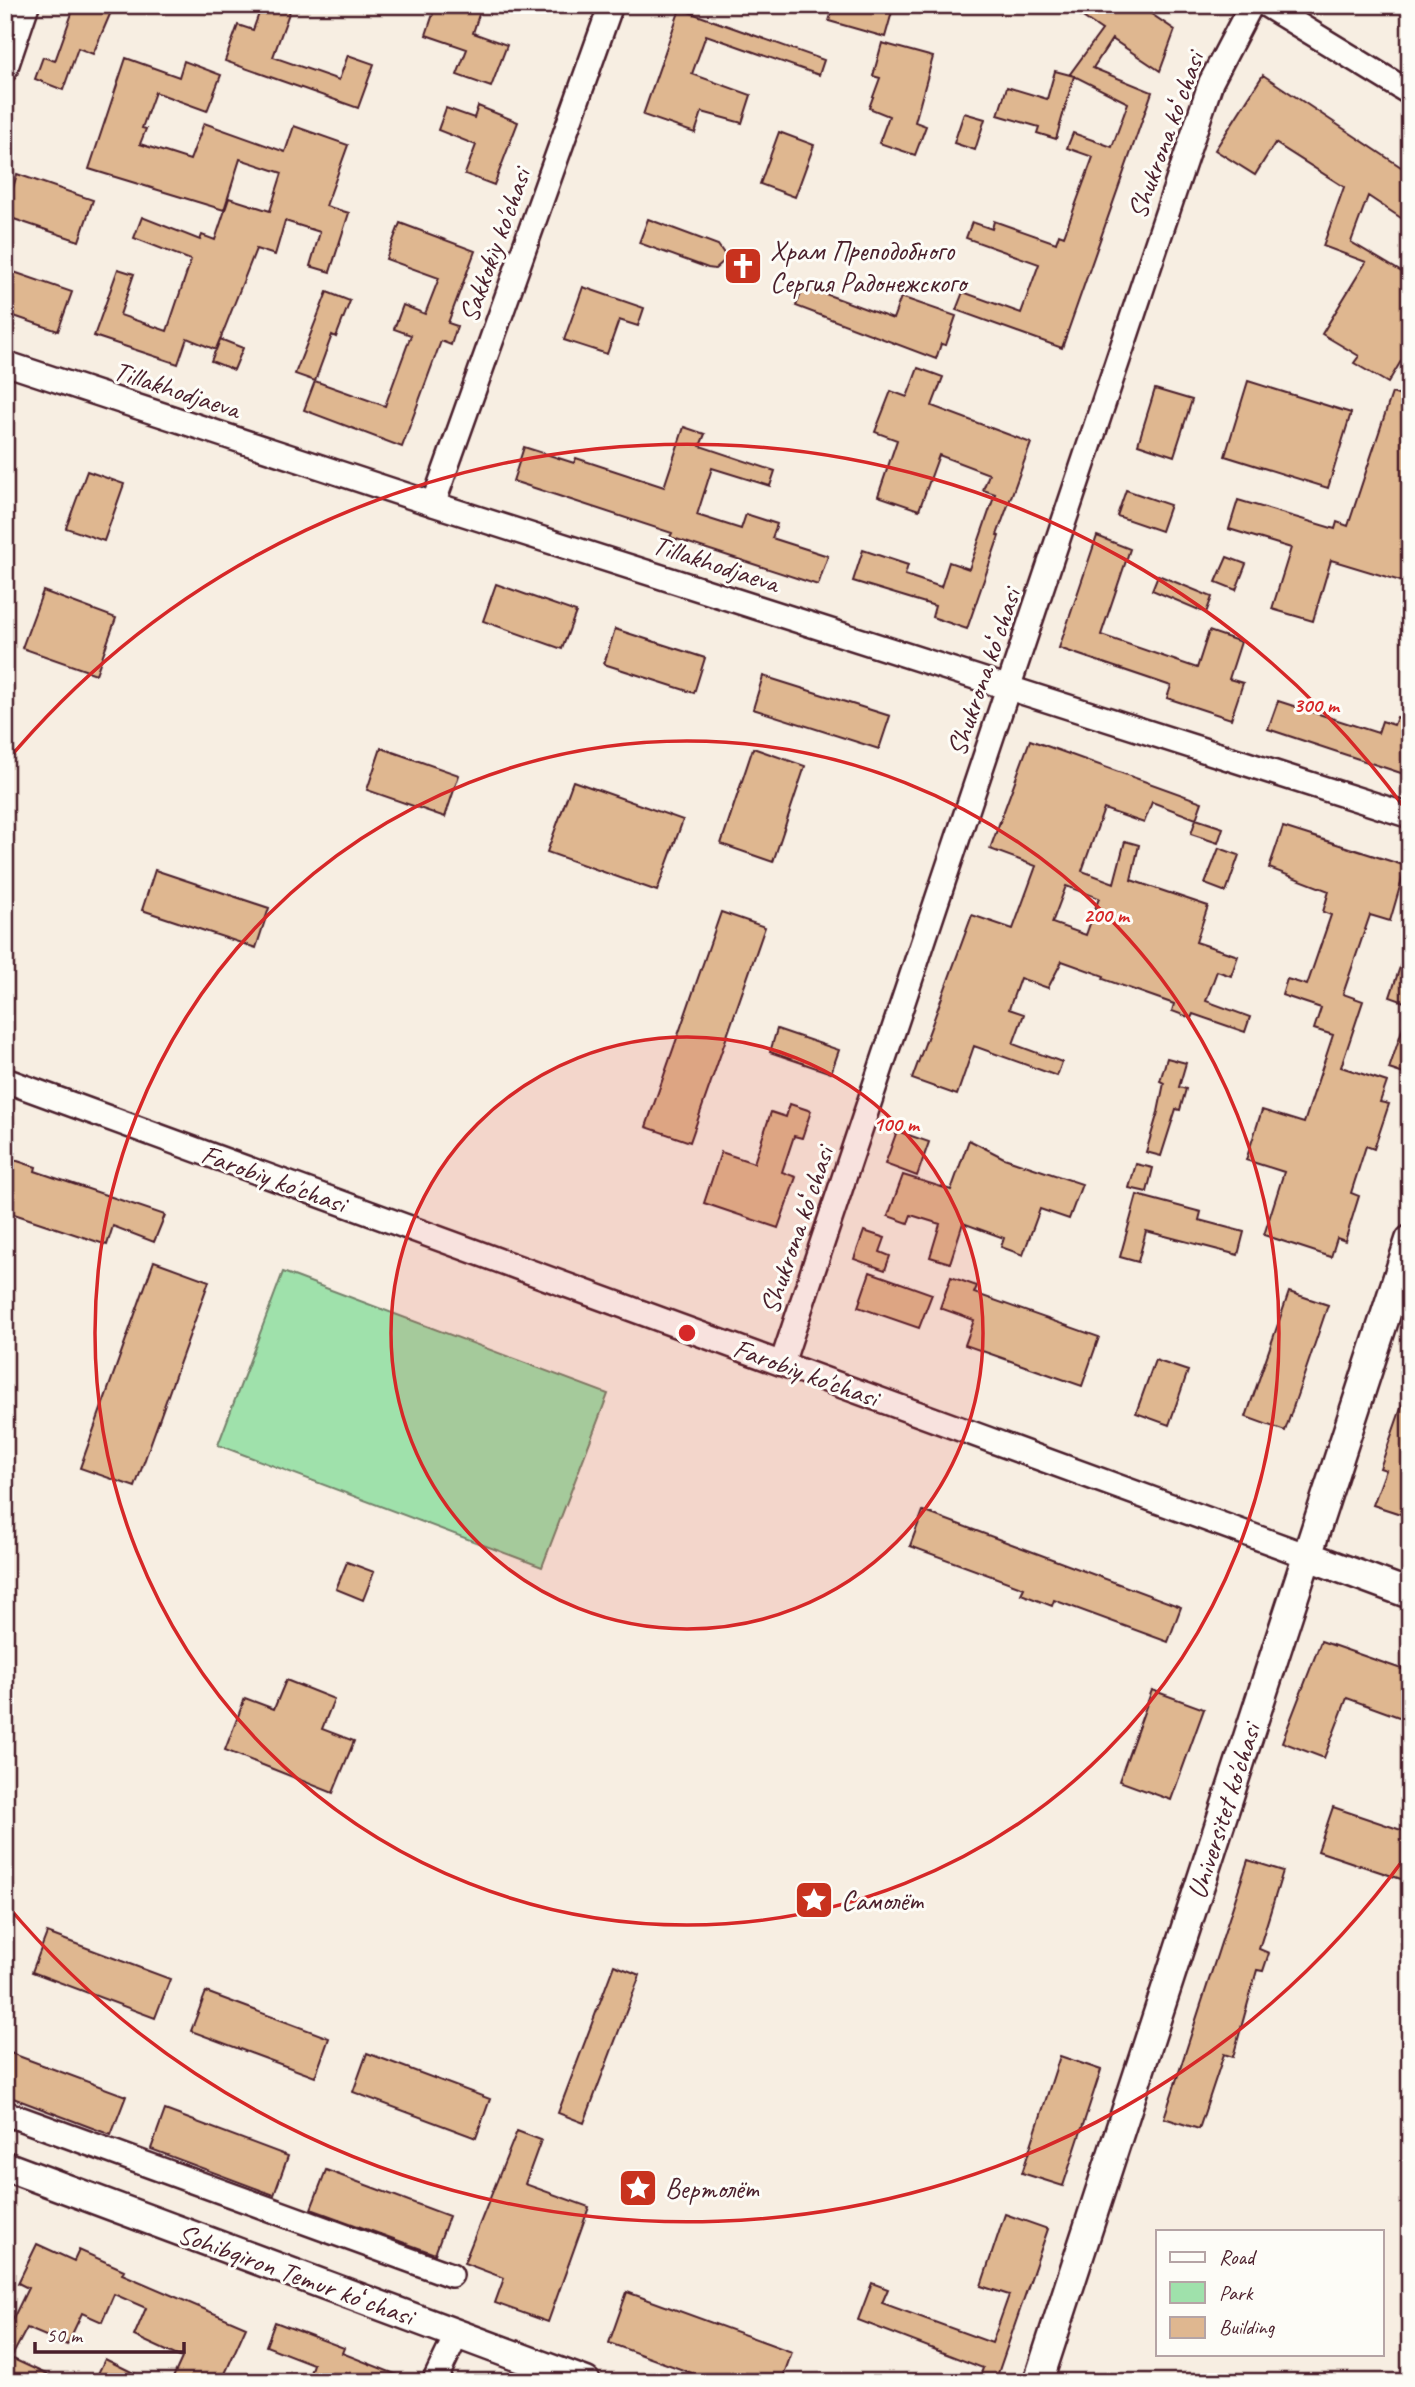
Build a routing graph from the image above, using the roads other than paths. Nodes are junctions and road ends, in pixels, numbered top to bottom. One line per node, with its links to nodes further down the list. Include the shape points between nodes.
1 (27, 5): 5 (street)
2 (611, 5): 8 (street, Sakkokiy ko'chasi)
3 (1251, 5): 9 (street, Shukrona koʻchasi, via 1211,82)
4 (1266, 5): 6 (street)
5 (5, 70)
6 (1410, 93)
7 (5, 363): 8 (street, Tillakhodjaeva)
8 (433, 504): 9 (street, Tillakhodjaeva)
9 (1009, 687): 10 (street, Tillakhodjaeva); 13 (street, Shukrona koʻchasi)
10 (1410, 816)
11 (5, 1080): 13 (street, Farobiy ko'chasi)
12 (1410, 1240): 14 (main road, Universitet ko'chasi)
13 (782, 1363): 14 (street, Farobiy ko'chasi)
14 (1305, 1555): 15 (main road, Farobiy ko'chasi); 22 (main road, Universitet ko'chasi)
15 (1410, 1594)
16 (5, 2113): 18 (street)
17 (5, 2165): 19 (main road, Sohibqiron Temur koʻchasi)
18 (451, 2276)
19 (457, 2334): 20 (street); 21 (main road, Sohibqiron Temur koʻchasi)
20 (434, 2382)
21 (586, 2382)
22 (1038, 2382)

